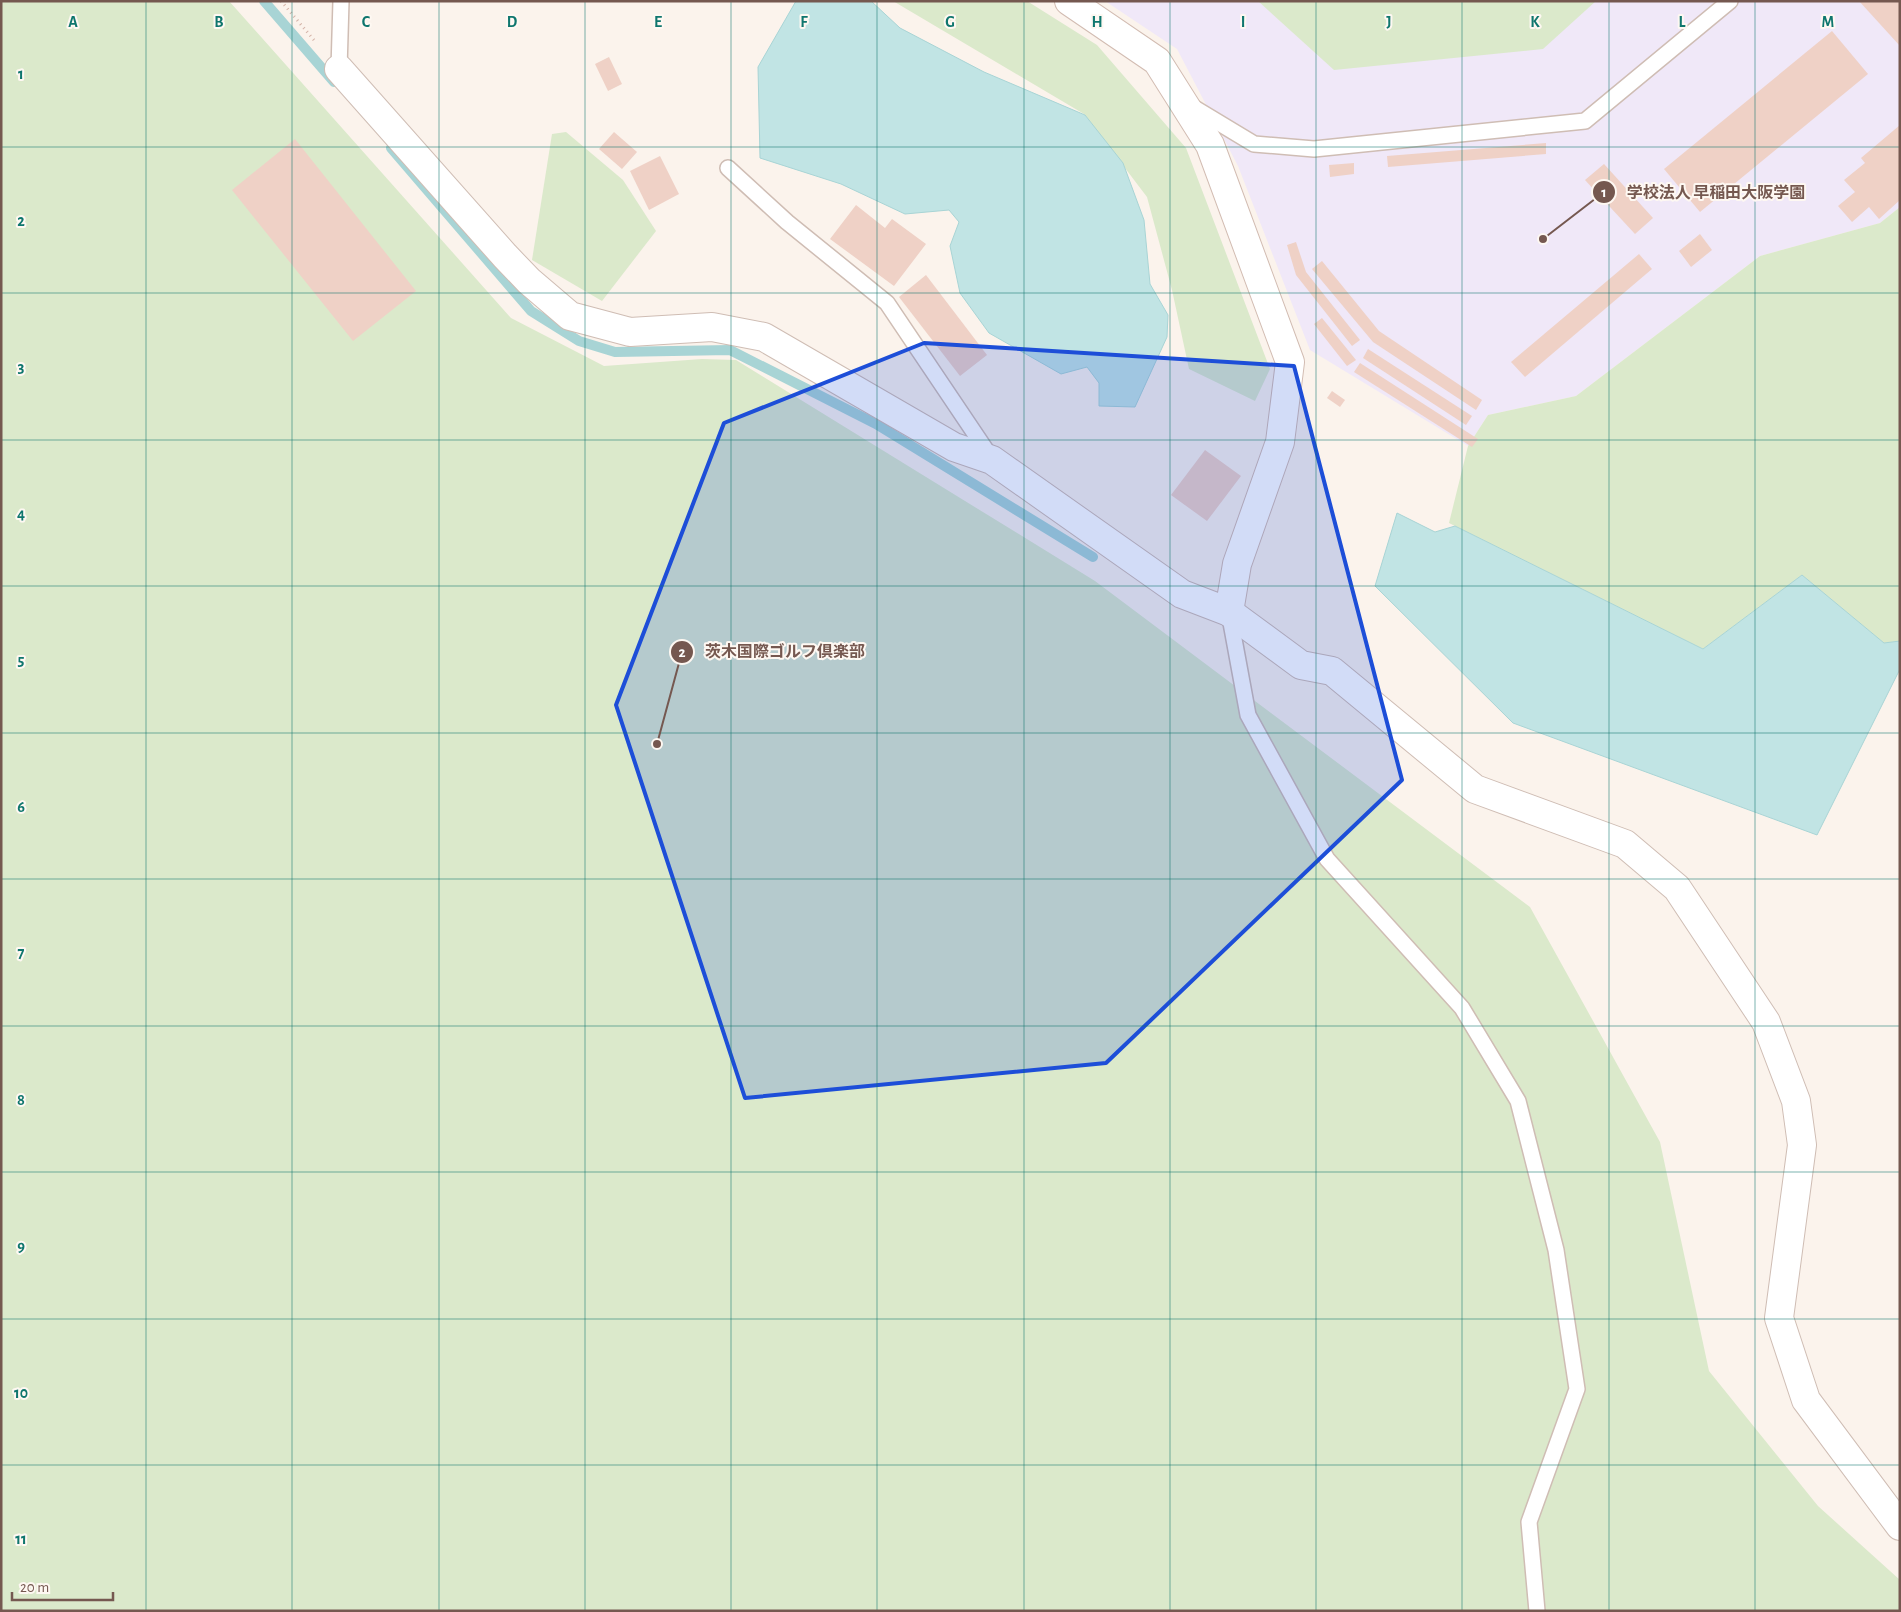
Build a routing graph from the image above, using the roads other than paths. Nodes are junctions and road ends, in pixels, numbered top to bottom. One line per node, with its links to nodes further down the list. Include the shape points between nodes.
1 (341, 1): 4 (lane)
2 (1069, 1): 5 (street, via 1157,61)
3 (1730, 1): 5 (lane, via 1585,121 1314,149 1254,144)
4 (339, 69): 7 (street, via 505,256 570,316 630,332 712,327 764,337 954,447)
5 (1182, 100): 8 (street, via 1210,144 1290,362 1280,442 1236,564)
6 (728, 168): 7 (lane, via 787,222 887,303)
7 (992, 460): 8 (street, via 1182,594)
8 (1229, 612): 9 (street, via 1301,665 1332,671 1475,789 1625,844 1677,888 1766,1022 1796,1101 1802,1145 1778,1318 1806,1400); 10 (lane, via 1248,715 1327,859 1462,1008 1518,1101 1556,1250 1577,1389 1529,1522)
9 (1900, 1526)
10 (1537, 1611)

